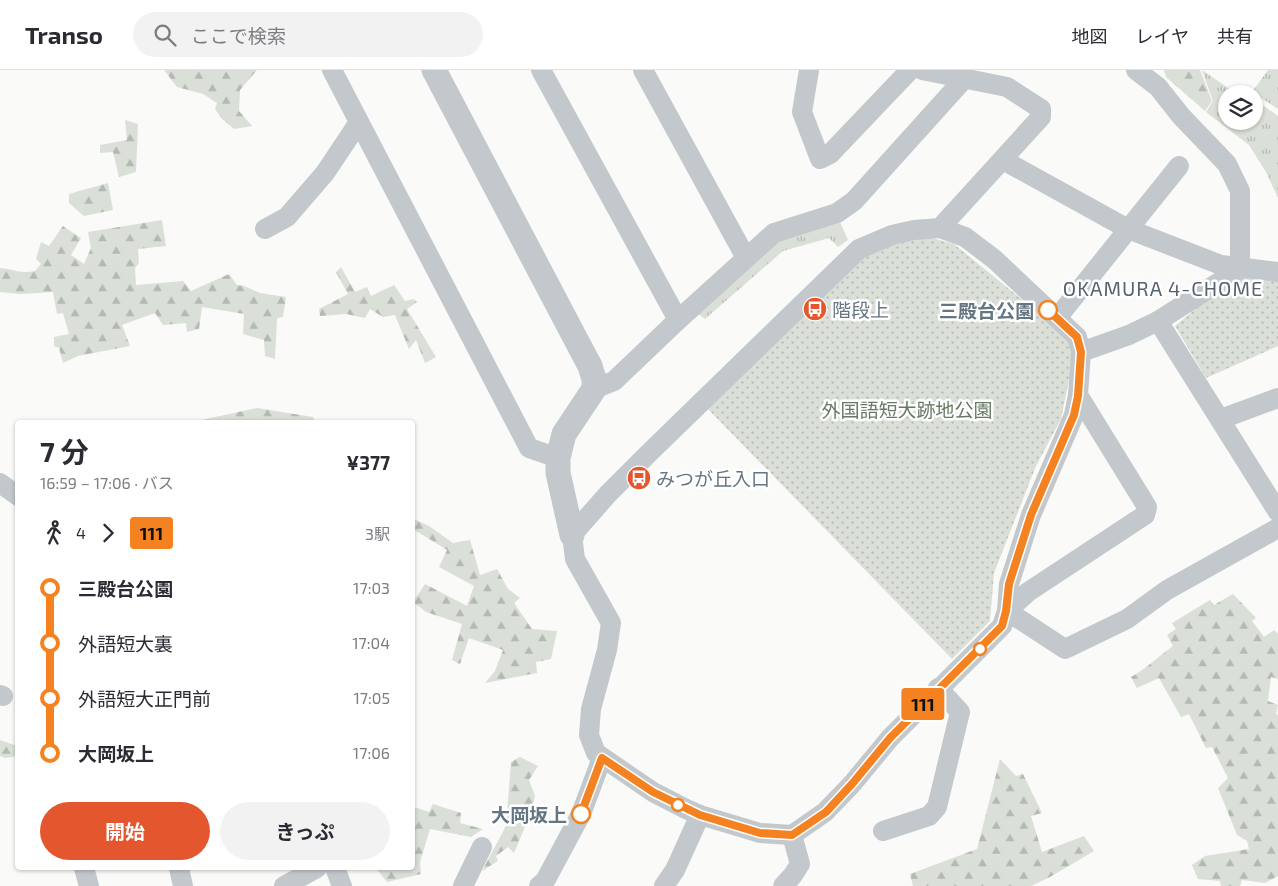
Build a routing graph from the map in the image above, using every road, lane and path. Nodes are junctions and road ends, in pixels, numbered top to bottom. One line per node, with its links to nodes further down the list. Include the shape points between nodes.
1 (332, 70): 10 (street)
2 (434, 70): 23 (street, via 590,366)
3 (541, 70): 20 (street)
4 (643, 70): 16 (street)
5 (809, 70): 6 (street, via 802,112 820,159 830,154)
6 (910, 70)
7 (922, 70): 9 (street)
8 (1136, 70): 17 (street, via 1158,87 1228,164 1240,191)
9 (964, 79): 11 (street, via 1007,87 1041,109 1041,118); 16 (street, via 854,201 837,213 774,233)
10 (359, 122): 14 (street, via 325,173 287,217); 27 (street, via 530,448)
11 (1003, 160): 13 (street); 15 (street)
12 (1179, 166): 15 (street)
13 (940, 228): 19 (street, via 965,237 994,259); 32 (street, via 892,235 859,249 650,452)
14 (265, 229)
15 (1128, 229): 17 (street, via 1220,265); 19 (street)
16 (746, 258): 20 (street)
17 (1240, 268): 18 (street); 21 (street)
18 (1278, 272)
19 (1056, 318): 22 (street, via 1077,337)
20 (678, 320): 23 (street, via 614,381)
21 (1158, 322): 22 (street); 26 (street)
22 (1081, 352): 24 (street)
23 (594, 389): 27 (street, via 564,434)
24 (1078, 396): 33 (street, via 1074,415 1031,515 1009,584); 33 (street, via 1147,507 1146,515 1028,592)
25 (1278, 398): 26 (street)
26 (1221, 419): 30 (street)
27 (558, 458): 32 (street, via 558,473)
28 (0, 483): 29 (street)
29 (15, 494)
30 (1278, 512)
31 (1278, 528): 33 (street, via 1167,590 1126,620 1065,648)
32 (572, 535): 35 (street, via 575,559 611,623 589,735 596,753)
33 (1006, 611): 34 (street, via 1002,626)
34 (938, 688): 37 (street, via 960,712 937,807 929,816); 38 (street, via 826,812)
35 (602, 758): 36 (street, via 653,792); 44 (street, via 581,814)
36 (700, 815): 38 (street, via 760,833); 50 (street, via 675,870)
37 (883, 831)
38 (792, 835): 51 (street, via 800,864)
39 (482, 847): 49 (street)
40 (85, 870): 45 (street)
41 (179, 870): 46 (street)
42 (312, 870): 47 (street)
43 (336, 870): 48 (street)
44 (544, 884)
45 (89, 886)
46 (183, 886)
47 (284, 886)
48 (342, 886)
49 (463, 886)
50 (664, 886)
51 (783, 886)

